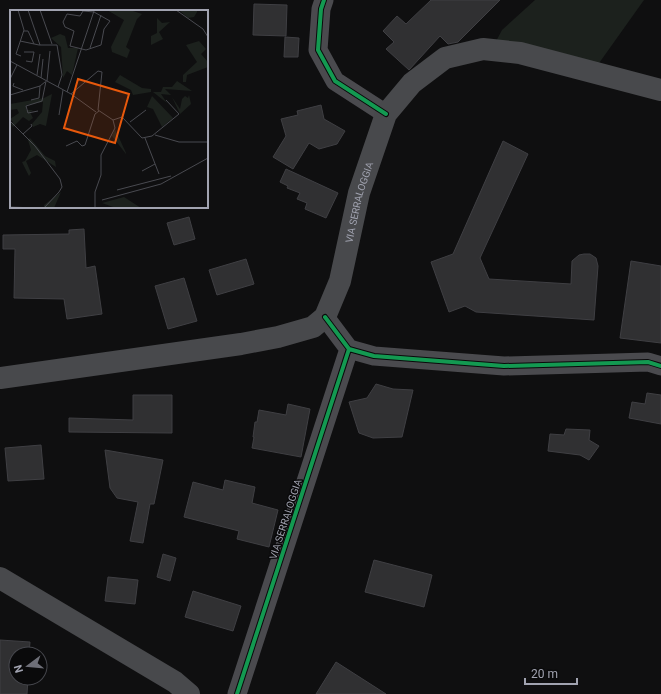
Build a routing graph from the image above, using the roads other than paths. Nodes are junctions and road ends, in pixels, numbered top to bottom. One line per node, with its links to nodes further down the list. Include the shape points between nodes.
1 (324, 0): 3 (street, via 318,50 335,81)
2 (661, 90): 3 (main road, VIA SERRALOGGIA, via 520,53 483,49 445,58 412,83)
3 (386, 114): 4 (main road, VIA SERRALOGGIA, via 359,193 340,281)
4 (325, 317): 5 (street); 7 (main road, via 313,327 271,338)
5 (349, 349): 6 (street, via 374,356 504,366 648,362); 10 (street, VIA SERRALOGGIA)
6 (661, 366)
7 (0, 378)
8 (0, 578): 9 (main road, via 176,682)
9 (189, 694)
10 (237, 694)

